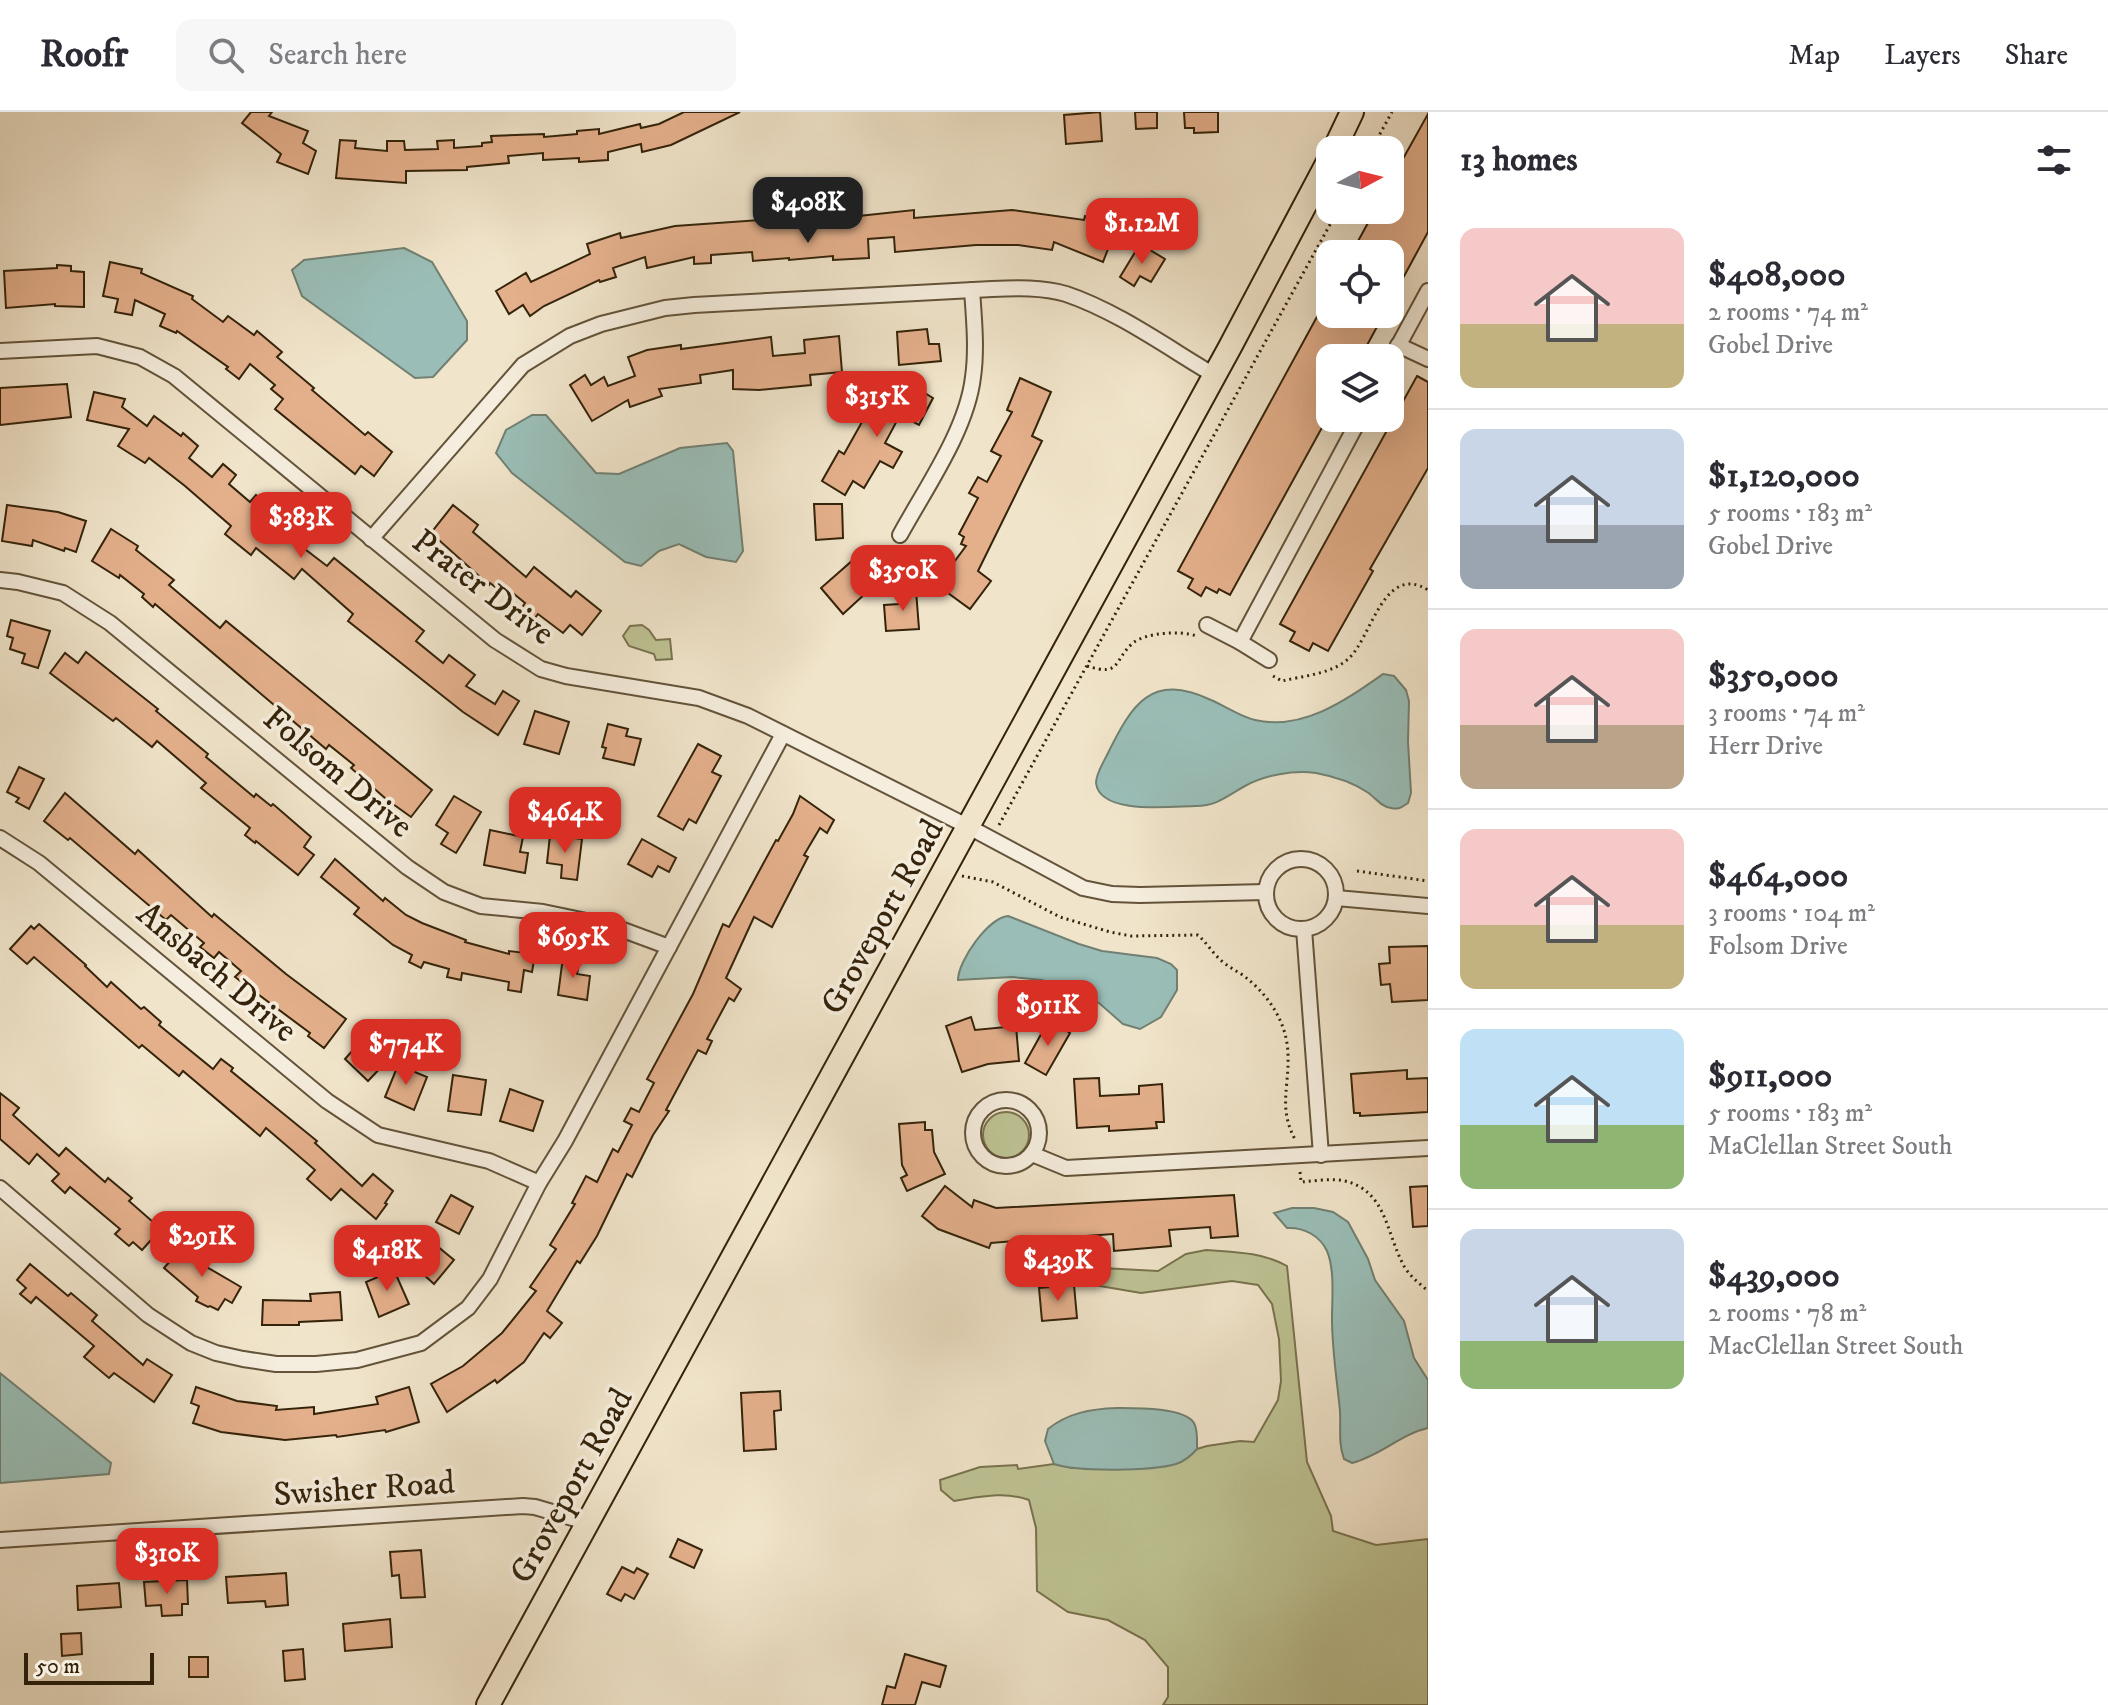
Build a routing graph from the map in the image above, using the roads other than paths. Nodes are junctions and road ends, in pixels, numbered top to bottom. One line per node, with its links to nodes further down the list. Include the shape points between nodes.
1 (1352, 112): 2 (main road)
2 (1341, 136)
3 (1316, 184): 10 (main road, Groveport Road)
4 (972, 290): 10 (street, via 1065,294); 12 (street, via 973,379 965,409); 13 (street, via 665,308 570,336 523,365)
5 (1428, 291): 6 (street)
6 (1399, 344)
7 (1404, 348): 9 (street)
8 (0, 351): 13 (street, Prater Drive, via 97,346 140,357 174,376)
9 (1428, 359)
10 (1214, 375): 19 (main road, Groveport Road)
11 (1352, 432): 16 (street)
12 (900, 535)
13 (371, 539): 18 (street, Prater Drive, via 495,640 541,669 699,698)
14 (0, 580): 25 (street, Folsom Drive, via 63,593 110,623 444,892 481,906 615,927)
15 (1207, 625): 16 (street)
16 (1240, 642): 17 (street)
17 (1269, 660)
18 (783, 734): 19 (street, Prater Drive); 25 (street)
19 (969, 827): 21 (street, Prater Drive, via 1083,888 1112,894); 31 (main road, Groveport Road)
20 (0, 838): 29 (street, Ansbach Drive, via 39,863 358,1123 378,1135 489,1161)
21 (1266, 892): 22 (street, via 1268,880 1283,863 1304,858 1332,876); 24 (street, via 1273,915 1292,928)
22 (1336, 898): 23 (street); 24 (street, via 1326,919)
23 (1428, 906)
24 (1304, 929): 28 (street)
25 (669, 947): 29 (street)
26 (1428, 1148): 28 (street)
27 (1032, 1154): 27 (street, via 1038,1125 1020,1102 1005,1099 979,1112 973,1125 979,1154 1006,1166); 28 (street, via 1066,1168)
28 (1321, 1155)
29 (539, 1183): 30 (street, via 490,1279 468,1308 421,1343 357,1360 316,1364 276,1364 191,1343 148,1315)
30 (0, 1188)
31 (586, 1522): 32 (street, Swisher Road, via 523,1506); 33 (main road, Groveport Road)
32 (0, 1540)
33 (488, 1705)

